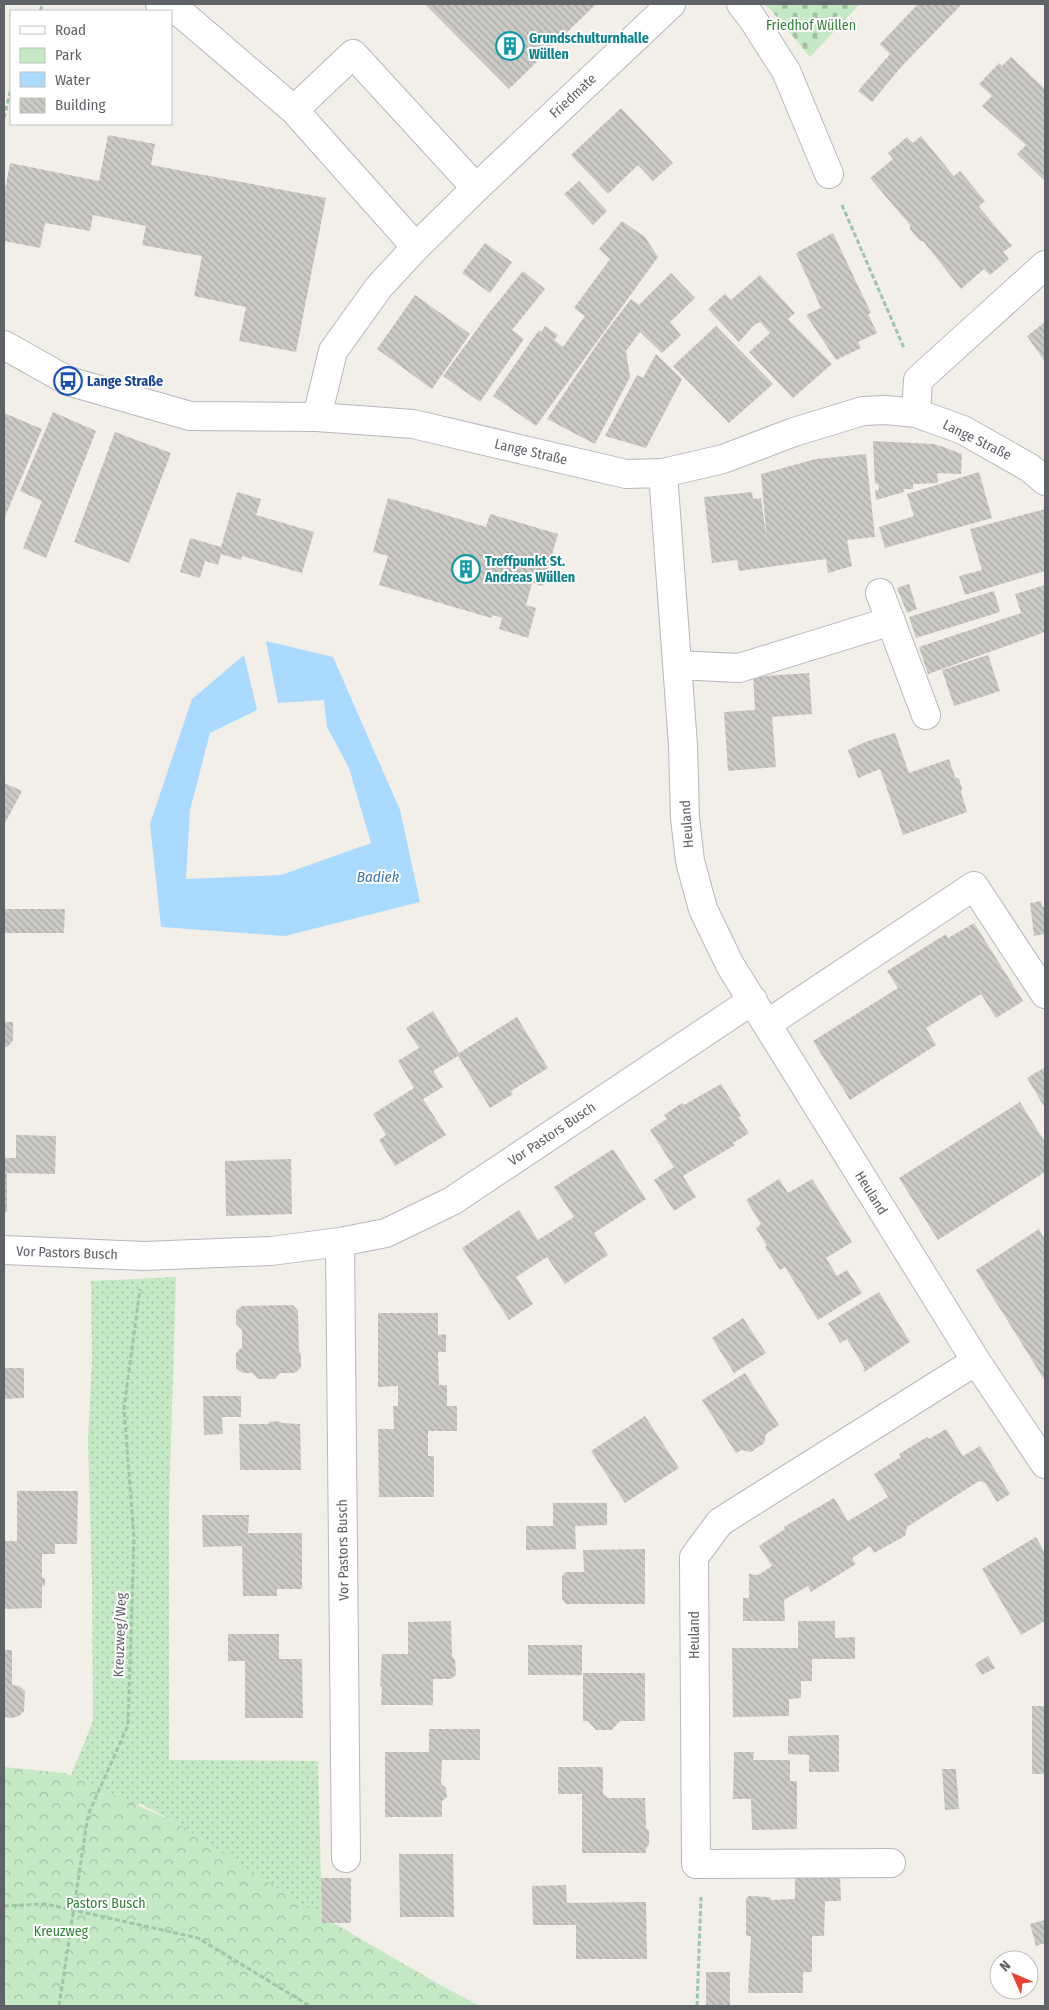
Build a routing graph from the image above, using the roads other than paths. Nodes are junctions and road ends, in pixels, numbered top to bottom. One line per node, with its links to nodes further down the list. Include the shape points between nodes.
1 (160, 4): 4 (street, via 182,14)
2 (671, 4): 6 (street, Friedmate)
3 (741, 4): 5 (street, via 786,71)
4 (294, 110): 6 (street, via 353,54); 7 (street)
5 (829, 174)
6 (476, 188): 7 (street, Friedmate)
7 (416, 246): 11 (street, Friedmate, via 379,287 333,351)
8 (1045, 266): 10 (street, via 918,380)
9 (4, 345): 11 (street, Lange Straße, via 68,381 190,416)
10 (916, 413): 12 (street, Lange Straße, via 863,411 794,432 723,459); 13 (street, Lange Straße, via 964,430 1030,468)
11 (317, 417): 12 (street, Lange Straße, via 413,424 626,474)
12 (663, 473): 16 (street, Heuland)
13 (1045, 481)
14 (880, 593): 15 (street)
15 (891, 621): 16 (street, via 739,668); 17 (street)
16 (677, 665): 19 (street, Heuland, via 690,861 703,909 730,965)
17 (926, 715)
18 (1045, 994): 20 (street, via 974,886)
19 (753, 1000): 20 (street, Heuland); 21 (street, Vor Pastors Busch, via 452,1201 386,1233)
20 (767, 1024): 23 (street, Heuland)
21 (340, 1242): 22 (street, Vor Pastors Busch, via 272,1251 144,1256); 25 (street, Vor Pastors Busch)
22 (4, 1250)
23 (976, 1361): 24 (street, Heuland); 26 (street, Heuland, via 720,1522 694,1557 696,1864)
24 (1045, 1464)
25 (346, 1858)
26 (891, 1863)

